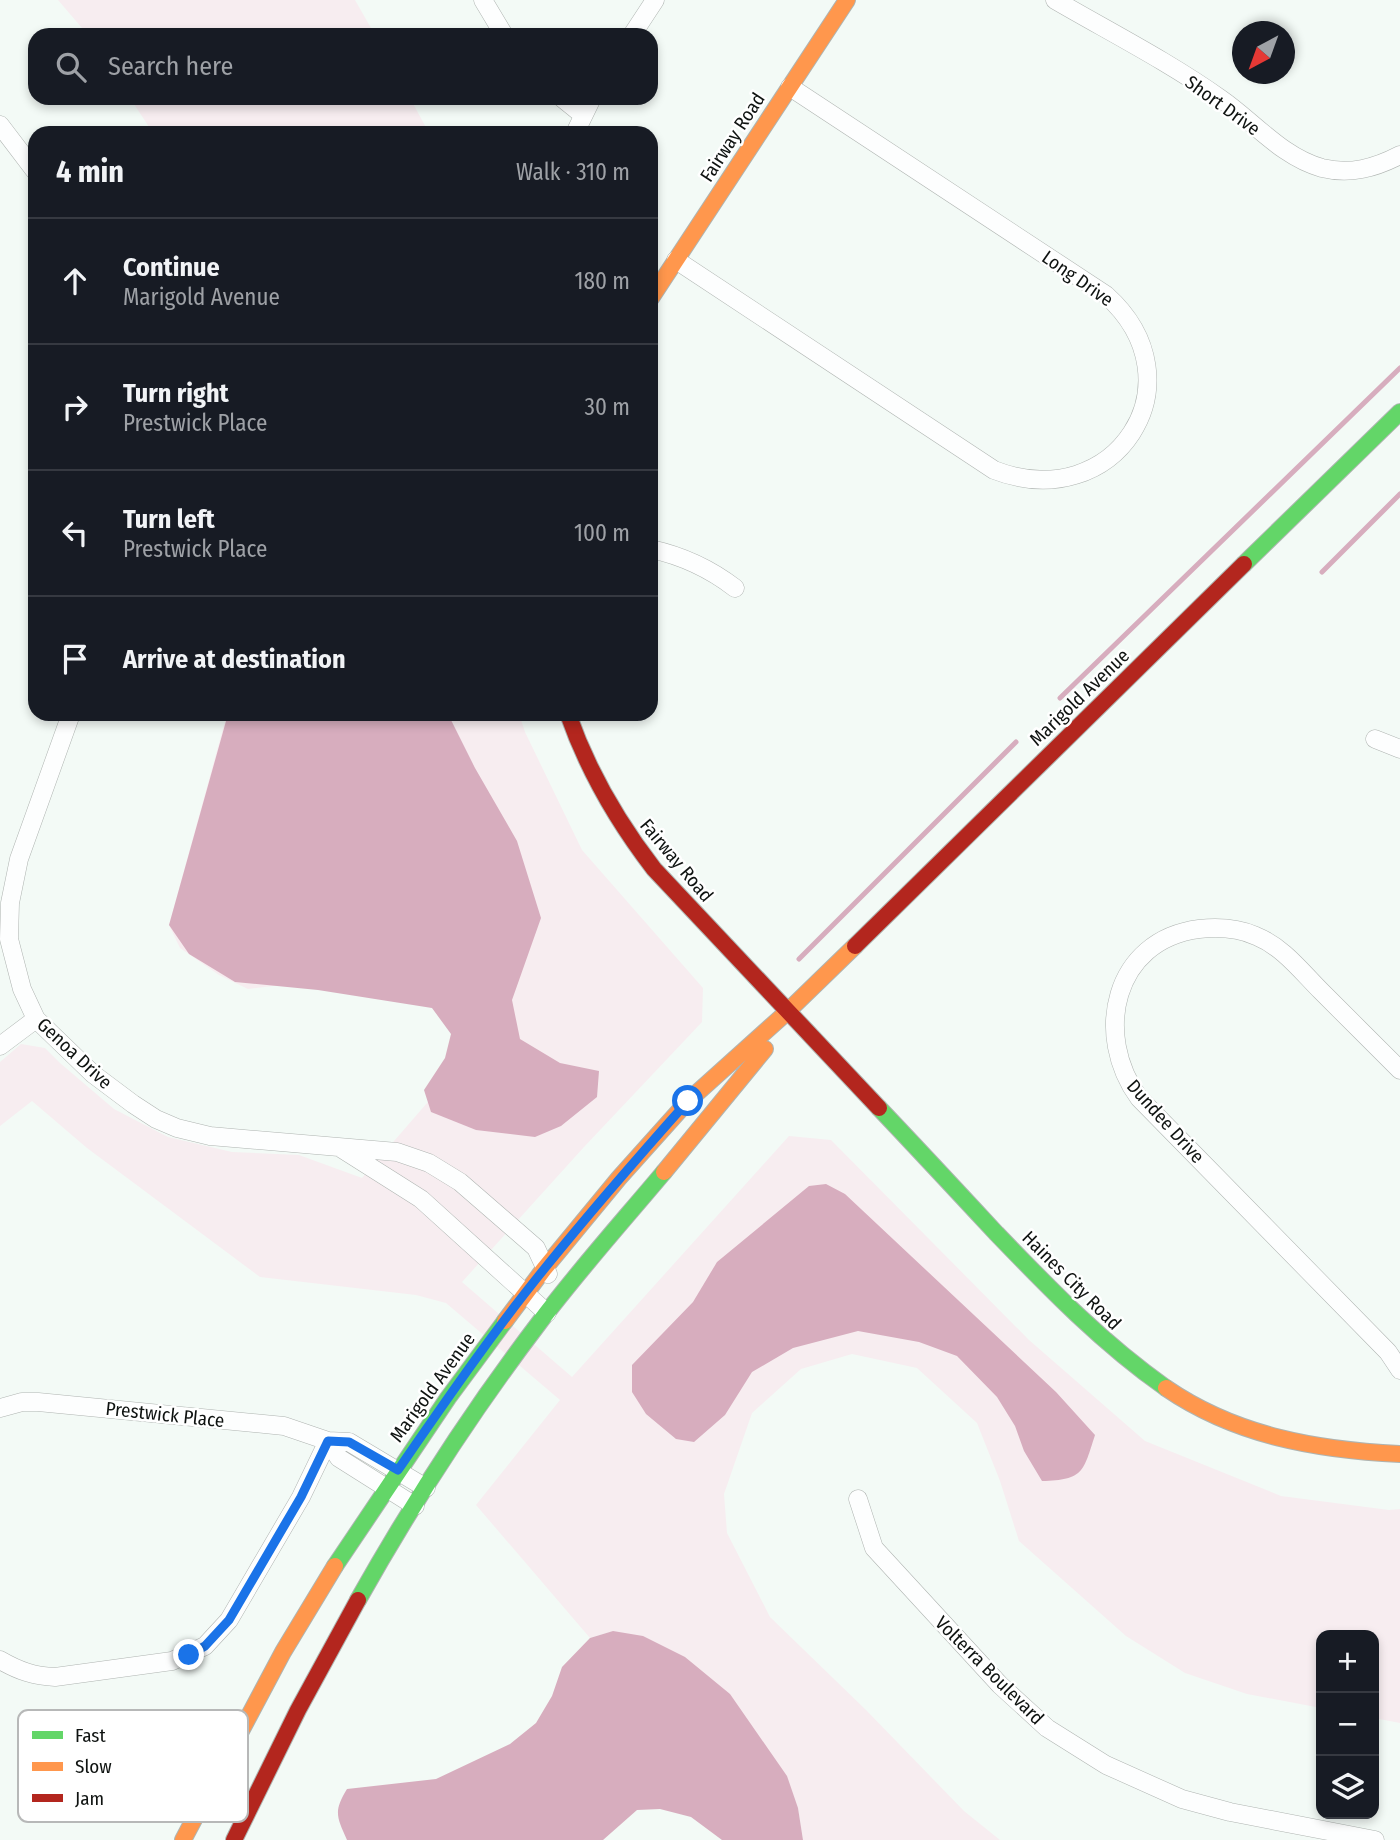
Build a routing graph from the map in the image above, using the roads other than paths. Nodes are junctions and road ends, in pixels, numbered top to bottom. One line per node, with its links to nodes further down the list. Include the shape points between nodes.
1 (483, 0): 5 (street)
2 (655, 0): 6 (street)
3 (847, 0): 7 (main road, Fairway Road)
4 (1055, 0): 13 (street, Short Drive, via 1207,89 1282,148 1309,163 1349,171)
5 (500, 28)
6 (637, 28)
7 (790, 87): 15 (main road, Fairway Road); 15 (street, Long Drive, via 1118,305 1136,330 1147,376 1144,407 1131,435 1107,459 1077,475 1044,481 995,470)
8 (570, 105): 10 (street)
9 (588, 105): 10 (street)
10 (583, 116): 12 (street)
11 (0, 125): 14 (street)
12 (578, 126)
13 (1400, 155)
14 (28, 162)
15 (676, 260): 16 (main road, Fairway Road)
16 (658, 287)
17 (1400, 412): 24 (main road, Marigold Avenue)
18 (658, 551): 19 (street, via 688,559)
19 (736, 588)
20 (68, 721): 25 (street, Genoa Drive, via 19,859 10,903 9,939 22,989)
21 (570, 721): 24 (main road, Fairway Road, via 595,782 634,845)
22 (1375, 739): 23 (street)
23 (1400, 750)
24 (787, 1012): 29 (main road, Marigold Avenue, via 688,1101); 31 (main road, Marigold Avenue, via 766,1048); 36 (main road, Haines City Road, via 1055,1296 1144,1375 1213,1415 1265,1434 1343,1451)
25 (36, 1019): 26 (street); 28 (street, Genoa Drive, via 93,1074 167,1124 210,1136)
26 (0, 1046)
27 (1400, 1070): 33 (street, Dundee Drive, via 1283,953 1240,931 1192,930 1149,951 1128,975 1115,1012 1116,1051 1139,1098 1388,1352)
28 (336, 1146): 29 (street, Genoa Drive, via 397,1152 429,1163 460,1182 536,1248); 30 (street, Genoa Drive, via 421,1199)
29 (544, 1269): 30 (main road, Marigold Avenue); 31 (street, Genoa Drive)
30 (525, 1294): 32 (street, Genoa Drive); 37 (main road, Marigold Avenue)
31 (561, 1295): 32 (main road, Marigold Avenue)
32 (547, 1313): 39 (main road, Marigold Avenue)
33 (1400, 1370)
34 (0, 1408): 35 (street, Prestwick Place, via 38,1402 142,1410 284,1426)
35 (328, 1441): 37 (street, Prestwick Place, via 349,1442); 38 (street, Prestwick Place, via 339,1458); 42 (street, via 229,1620 205,1646 172,1661 55,1677 27,1673)
36 (1400, 1454)
37 (398, 1470): 38 (main road, Marigold Avenue); 39 (street, Prestwick Place)
38 (386, 1487): 41 (street, Prestwick Place); 43 (main road, Marigold Avenue, via 283,1652)
39 (426, 1488): 41 (main road, Marigold Avenue)
40 (858, 1499): 49 (street, Volterra Boulevard, via 874,1548 1000,1685 1048,1728 1105,1765 1182,1799)
41 (415, 1506): 44 (main road, Marigold Avenue, via 348,1618)
42 (0, 1660)
43 (248, 1718)
44 (248, 1812)
45 (193, 1822): 47 (main road, Marigold Avenue)
46 (243, 1822): 48 (main road, Marigold Avenue)
47 (183, 1840)
48 (234, 1840)
49 (1375, 1840)

